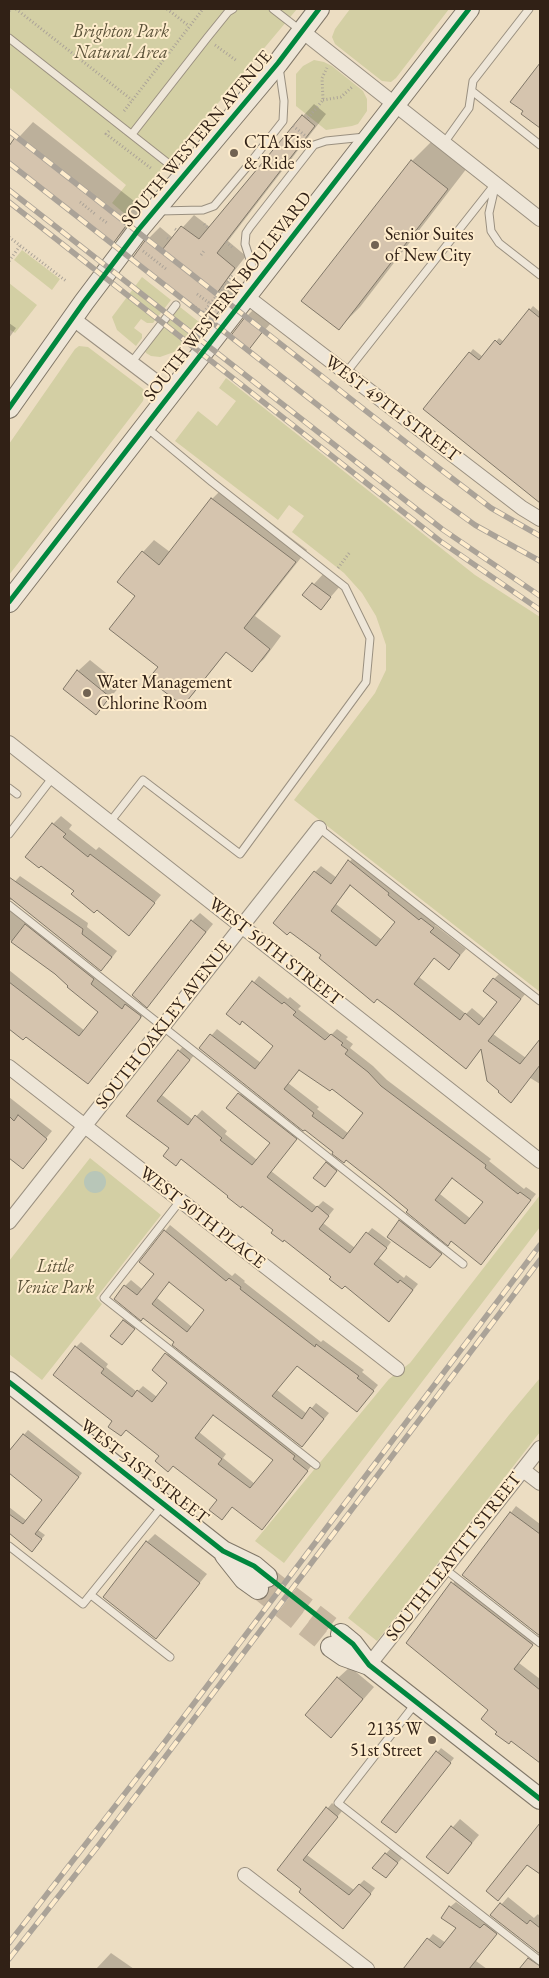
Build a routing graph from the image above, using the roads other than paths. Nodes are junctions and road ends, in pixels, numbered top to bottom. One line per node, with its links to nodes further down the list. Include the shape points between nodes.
1 (233, 9): 11 (lane)
2 (273, 9): 6 (lane)
3 (320, 9): 6 (street, SOUTH WESTERN AVENUE)
4 (470, 9): 10 (street, SOUTH WESTERN BOULEVARD)
5 (529, 9): 9 (lane, via 473,81)
6 (302, 31): 8 (street, SOUTH WESTERN AVENUE); 10 (street)
7 (9, 38): 11 (lane)
8 (278, 63): 15 (street, SOUTH WESTERN AVENUE); 17 (lane, via 284,101 282,121 240,176 214,206 202,210)
9 (472, 91): 13 (lane, via 469,108); 14 (lane)
10 (394, 106): 12 (street, SOUTH WESTERN BOULEVARD); 13 (street)
11 (132, 134): 15 (lane)
12 (370, 137): 20 (street, SOUTH WESTERN BOULEVARD); 20 (lane, via 314,145 246,233)
13 (444, 144): 16 (street)
14 (540, 146)
15 (184, 175): 17 (street, SOUTH WESTERN AVENUE)
16 (495, 184): 18 (street); 19 (lane, via 489,213 491,230 499,243); 24 (lane)
17 (154, 211): 22 (street, SOUTH WESTERN AVENUE)
18 (540, 219)
19 (540, 275)
20 (251, 289): 24 (street, WEST 49TH STREET); 25 (street, SOUTH WESTERN BOULEVARD)
21 (176, 306): 23 (lane)
22 (72, 318): 23 (street); 26 (street, SOUTH WESTERN AVENUE)
23 (131, 363): 25 (street)
24 (345, 374): 28 (street, WEST 49TH STREET)
25 (171, 393): 27 (street, SOUTH WESTERN BOULEVARD)
26 (9, 408)
27 (145, 426): 29 (street, SOUTH WESTERN BOULEVARD); 34 (lane, via 345,587 370,638 366,682 240,854 143,780)
28 (540, 519)
29 (9, 602)
30 (9, 743): 31 (street, WEST 50TH STREET)
31 (52, 777): 34 (street, WEST 50TH STREET); 36 (lane)
32 (9, 788): 33 (lane)
33 (17, 794)
34 (110, 822): 38 (street, WEST 50TH STREET)
35 (319, 828): 38 (street, SOUTH OAKLEY AVENUE); 39 (lane)
36 (9, 834)
37 (9, 905): 40 (lane)
38 (242, 926): 40 (street, SOUTH OAKLEY AVENUE); 43 (street, WEST 50TH STREET)
39 (540, 1001)
40 (162, 1027): 42 (street, SOUTH OAKLEY AVENUE); 46 (lane)
41 (9, 1067): 42 (street, WEST 50TH PLACE)
42 (84, 1126): 44 (street, WEST 50TH PLACE); 45 (street, SOUTH OAKLEY AVENUE)
43 (540, 1162)
44 (180, 1201): 47 (street, WEST 50TH PLACE); 50 (lane, via 104,1298)
45 (9, 1222)
46 (463, 1264)
47 (396, 1369)
48 (9, 1382): 53 (street, WEST 51ST STREET)
49 (540, 1448): 51 (street, SOUTH LEAVITT STREET)
50 (316, 1466)
51 (523, 1470): 52 (street); 55 (street, SOUTH LEAVITT STREET)
52 (540, 1483)
53 (164, 1504): 56 (street, WEST 51ST STREET, via 223,1551 244,1578); 57 (lane)
54 (9, 1546): 57 (lane, via 84,1604)
55 (445, 1569): 59 (lane); 61 (street, SOUTH LEAVITT STREET)
56 (262, 1583)
57 (91, 1595): 60 (lane)
58 (336, 1640): 61 (street, via 344,1656)
59 (540, 1643)
60 (170, 1657)
61 (369, 1665): 62 (street)
62 (416, 1703): 63 (street); 65 (lane, via 338,1803)
63 (540, 1799)
64 (245, 1875): 66 (street)
65 (540, 1961)
66 (367, 1969)

